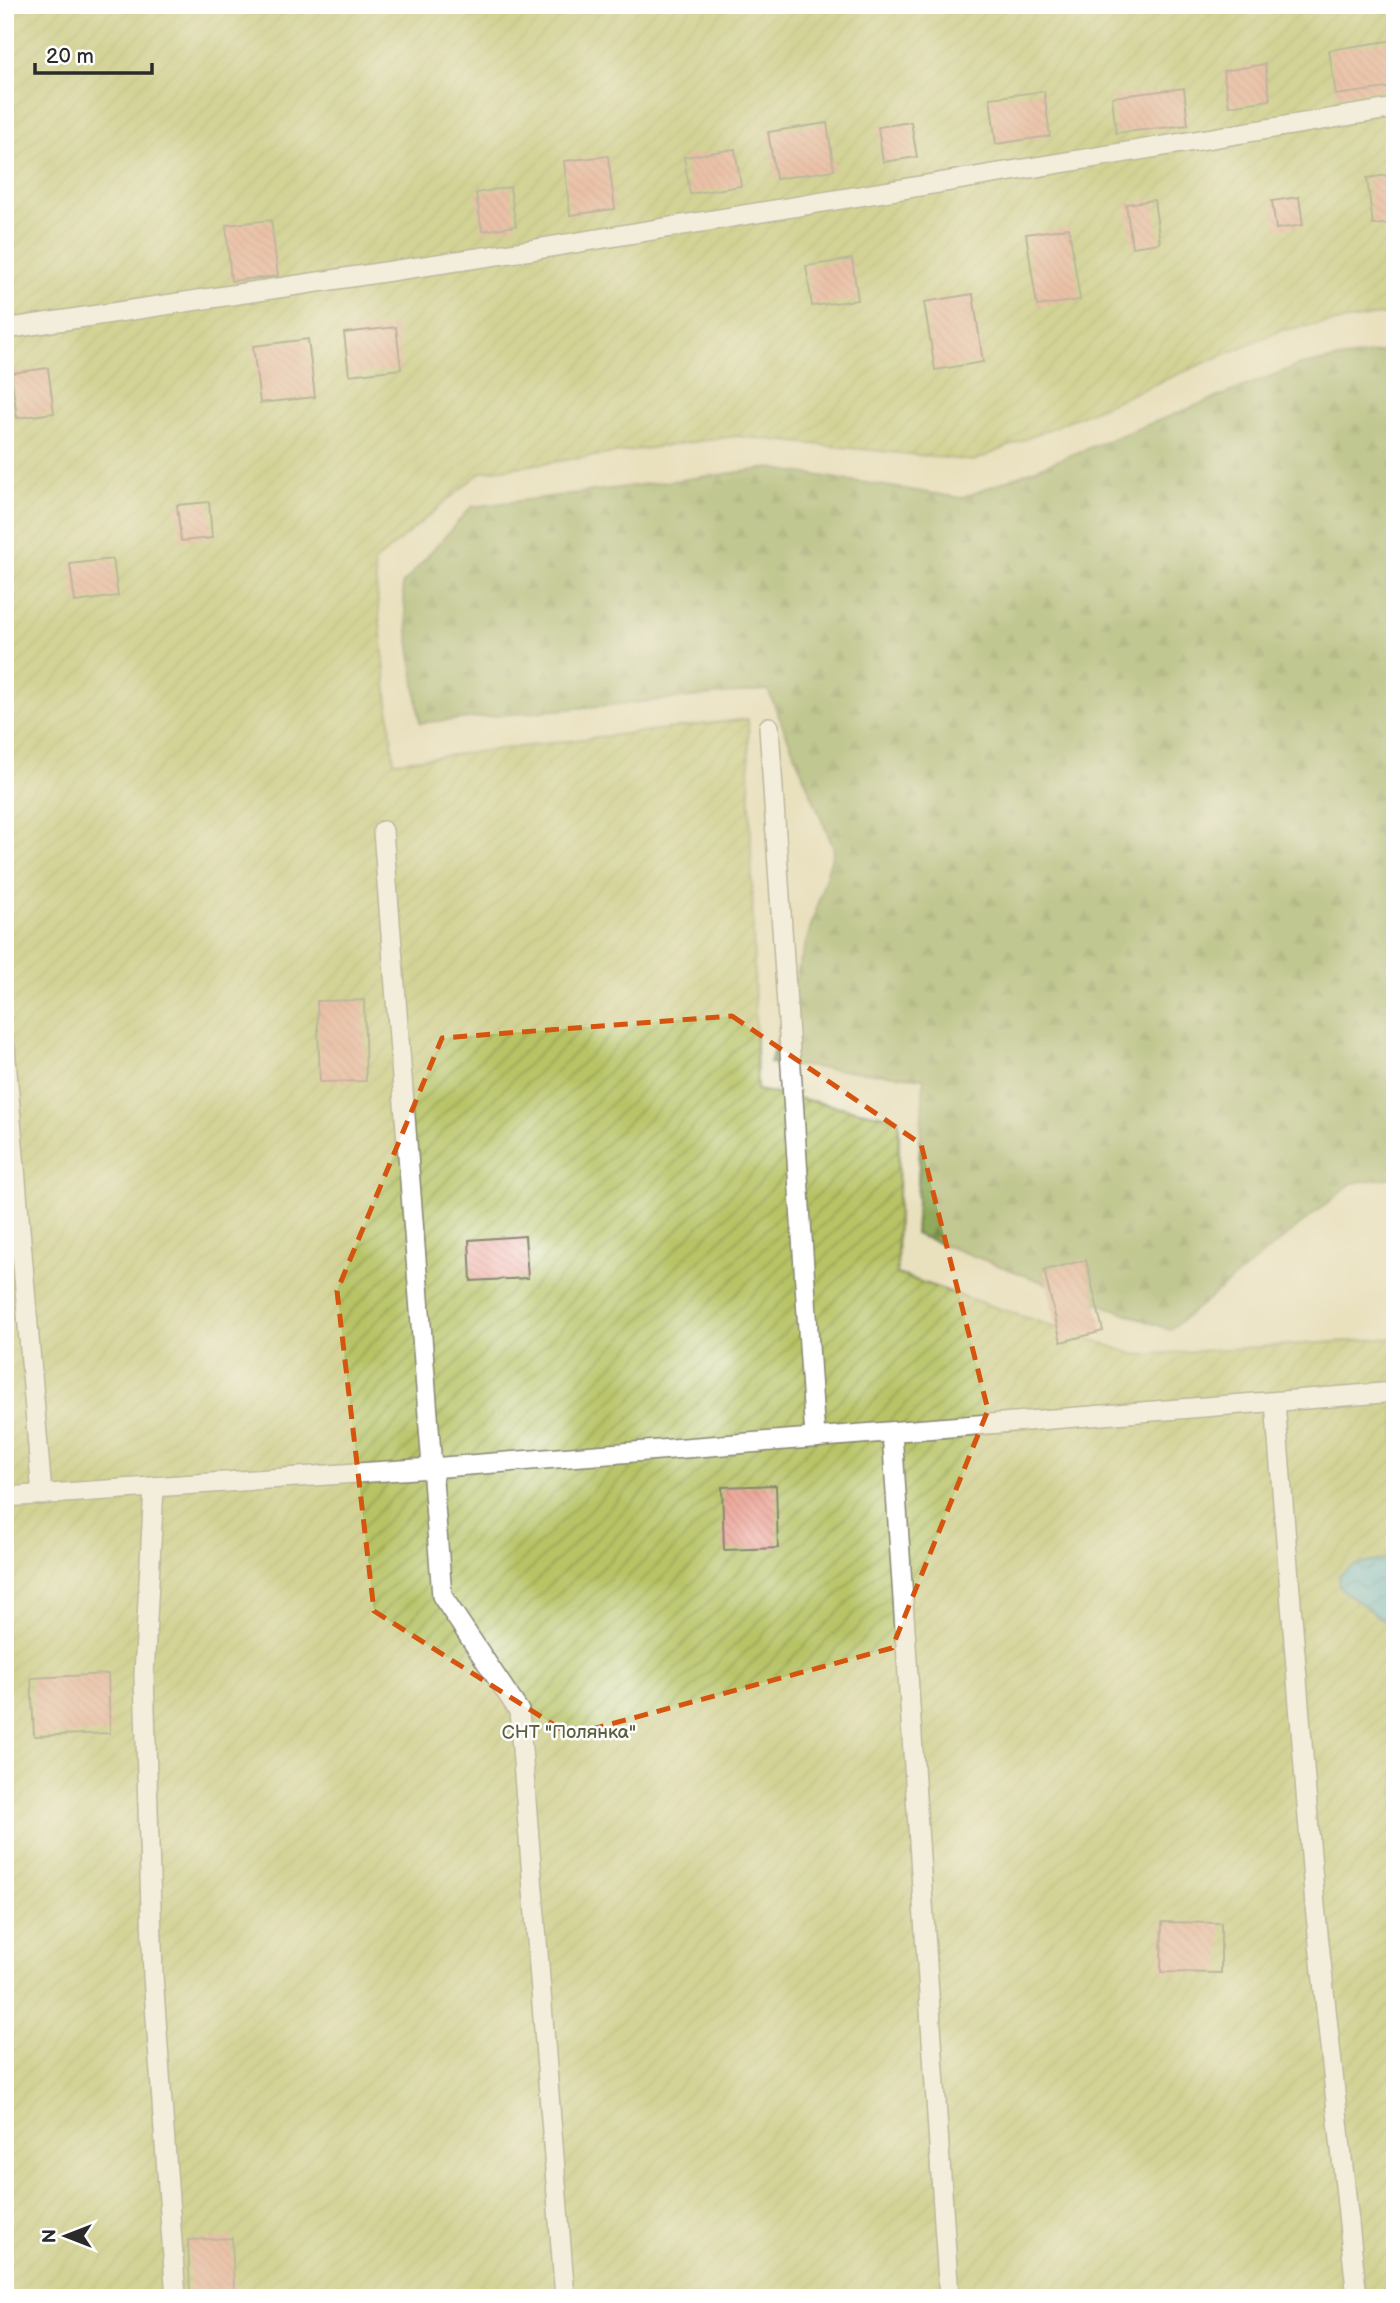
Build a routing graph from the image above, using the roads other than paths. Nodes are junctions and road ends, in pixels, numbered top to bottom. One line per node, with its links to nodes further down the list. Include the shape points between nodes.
1 (1395, 108): 2 (lane, via 531,250)
2 (5, 329)
3 (769, 727): 9 (lane)
4 (383, 831): 10 (lane)
5 (5, 1047): 12 (lane)
6 (1395, 1392): 7 (lane)
7 (1275, 1402): 8 (lane); 17 (lane, via 1315,1906)
8 (892, 1432): 9 (lane); 16 (lane)
9 (815, 1438): 10 (lane)
10 (431, 1468): 11 (lane); 15 (lane, via 442,1597 519,1711)
11 (154, 1487): 12 (lane); 14 (lane, via 144,1675 153,1976)
12 (42, 1494): 13 (lane)
13 (5, 1497)
14 (177, 2298)
15 (565, 2298)
16 (949, 2298)
17 (1357, 2298)

